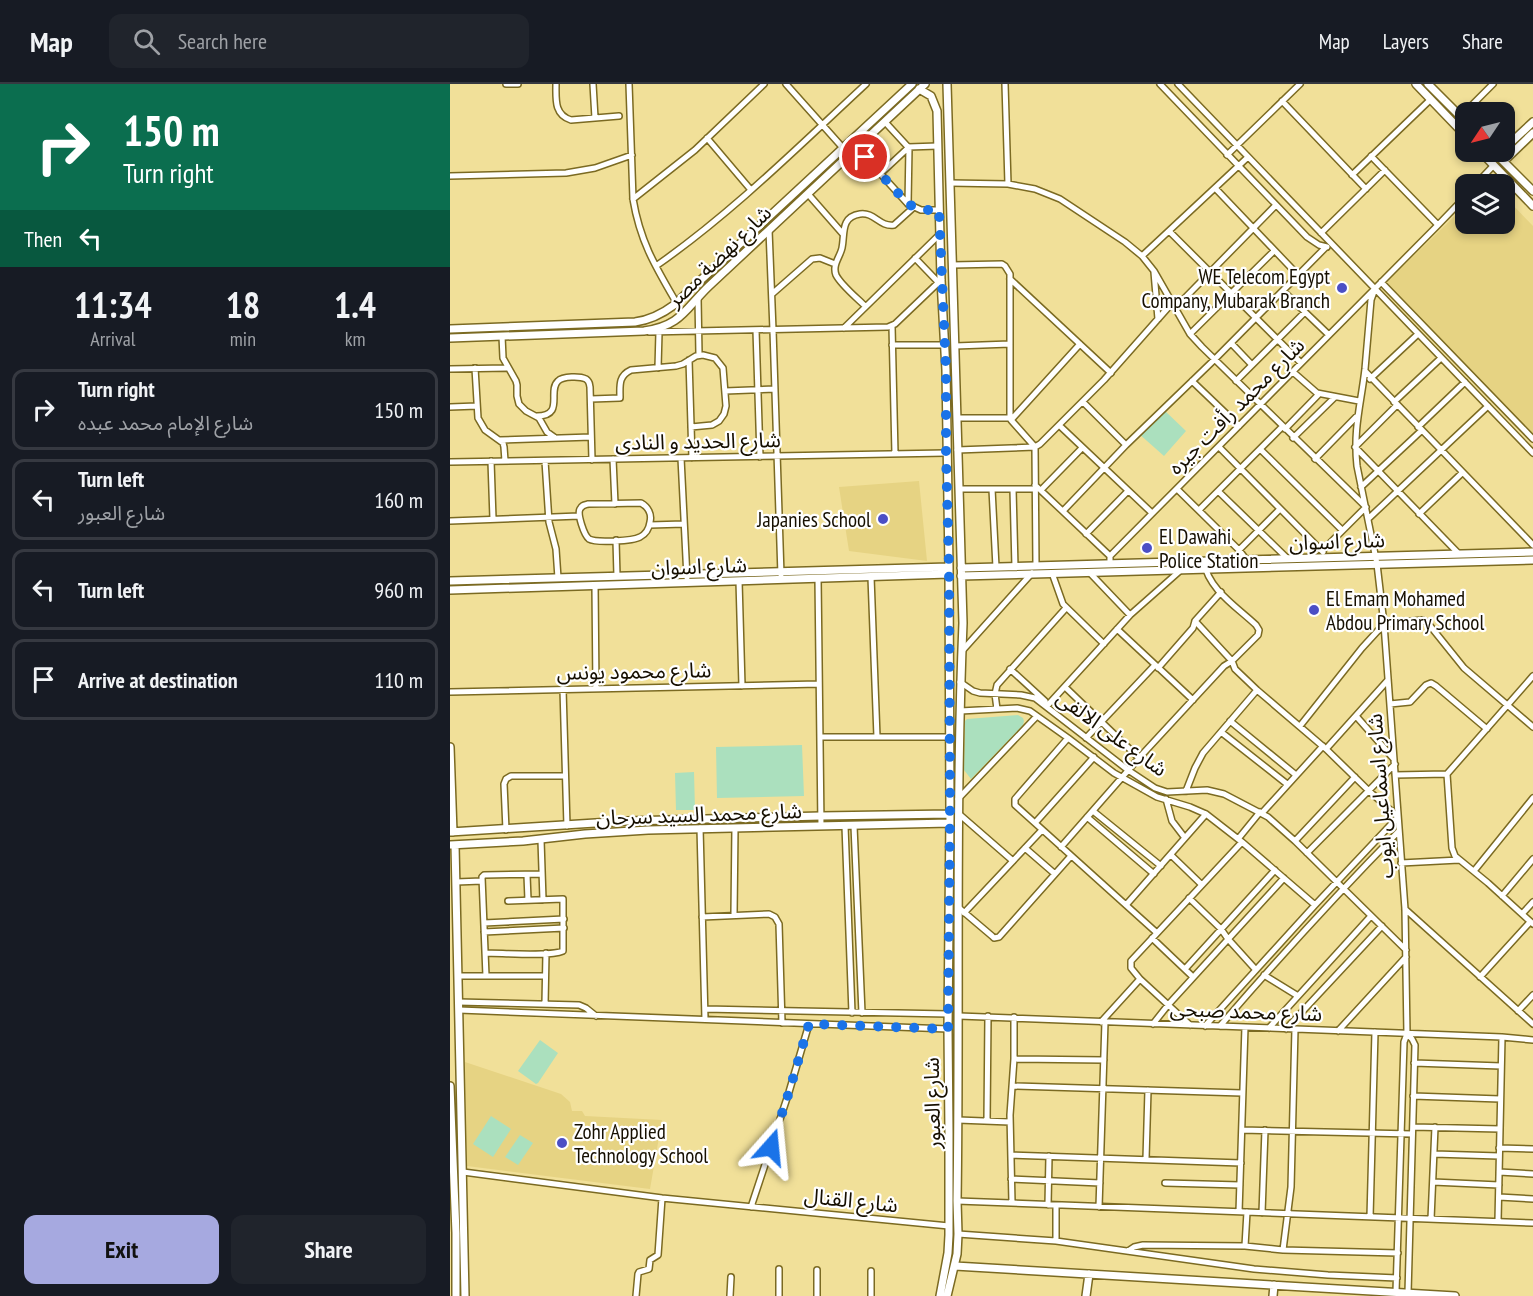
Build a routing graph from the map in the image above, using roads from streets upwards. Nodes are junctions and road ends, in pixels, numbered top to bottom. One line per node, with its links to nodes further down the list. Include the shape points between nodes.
1 (506, 84): 2 (street)
2 (518, 84)
3 (556, 84): 25 (street, via 557,108 562,116 571,120)
4 (593, 84): 25 (street)
5 (629, 84): 39 (street)
6 (764, 84): 31 (street)
7 (786, 84): 28 (street)
8 (866, 84): 28 (street)
9 (912, 84): 35 (street, شارع نهضة مصر)
10 (947, 84): 46 (street, شارع العبور)
11 (1005, 84): 55 (street)
12 (1160, 84): 40 (street)
13 (1188, 84): 18 (street)
14 (1298, 84): 21 (street)
15 (1416, 84): 20 (street)
16 (1428, 84): 23 (street)
17 (1493, 84): 22 (street)
18 (1180, 86): 33 (street)
19 (922, 87): 26 (street, شارع نهضة مصر); 34 (street, شارع العبور, via 937,111)
20 (1431, 99): 29 (street); 41 (street)
21 (1282, 101): 33 (street); 52 (street)
22 (1478, 102)
23 (1455, 111)
24 (619, 116): 25 (street)
25 (595, 118)
26 (885, 122): 36 (street); 37 (street, شارع نهضة مصر)
27 (1533, 122): 32 (street)
28 (822, 124): 35 (street); 58 (street)
29 (1455, 124)
30 (1533, 133): 38 (street)
31 (707, 138): 58 (street); 61 (street)
32 (1515, 138)
33 (1237, 145): 40 (street); 42 (street)
34 (938, 146): 36 (street); 48 (street, شارع العبور)
35 (843, 147): 93 (street, شارع نهضة مصر)
36 (909, 147): 50 (street); 63 (street)
37 (857, 148): 50 (street); 60 (street, شارع نهضة مصر)
38 (1515, 150)
39 (632, 155): 53 (street, via 566,173); 61 (street)
40 (1227, 155): 47 (street)
41 (1371, 156): 49 (street); 52 (street)
42 (1248, 157): 47 (street); 71 (street)
43 (1491, 162): 45 (street)
44 (1505, 162): 59 (street)
45 (1494, 165): 51 (street); 64 (street)
46 (949, 166): 48 (street); 54 (street, شارع العبور)
47 (1238, 166): 56 (street); 62 (street)
48 (939, 167): 66 (street, شارع العبور)
49 (1385, 170): 57 (street); 67 (street)
50 (880, 174): 63 (street)
51 (1485, 174)
52 (1352, 175): 57 (street)
53 (450, 176)
54 (950, 183): 55 (street); 80 (street, شارع العبور)
55 (1008, 184): 77 (street, via 1060,199)
56 (1215, 188): 68 (street); 70 (street)
57 (1366, 189): 71 (street)
58 (751, 190): 81 (street)
59 (1533, 191)
60 (808, 194): 69 (street, شارع نهضة مصر); 72 (street)
61 (633, 199): 81 (street, via 641,234)
62 (1276, 205): 68 (street); 74 (street, via 1313,242)
63 (911, 206): 66 (street); 72 (street, via 891,226 868,214 855,215)
64 (1533, 206)
65 (1455, 207): 67 (street, شارع محمد رأفت جيره)
66 (939, 210): 73 (street, شارع العبور)
67 (1438, 225): 87 (street, شارع محمد رأفت جيره)
68 (1253, 228): 76 (street); 83 (street)
69 (769, 230): 91 (street); 92 (street, شارع نهضة مصر)
70 (1169, 231): 77 (street); 83 (street)
71 (1321, 233): 75 (street)
72 (843, 234): 79 (street)
73 (940, 234): 78 (street); 86 (street, شارع العبور)
74 (1326, 247): 75 (street); 84 (street)
75 (1334, 247): 88 (street)
76 (1274, 251): 84 (street); 90 (street)
77 (1142, 256): 82 (street)
78 (915, 258): 86 (street); 95 (street)
79 (835, 264): 91 (street, via 812,259); 95 (street, via 838,278)
80 (952, 265): 85 (street, via 1002,264); 122 (street, شارع العبور)
81 (656, 266): 93 (street)
82 (1154, 271): 94 (street); 98 (street)
83 (1210, 272): 90 (street); 94 (street)
84 (1298, 275): 89 (street)
85 (1010, 279): 118 (street); 121 (street)
86 (940, 281): 101 (street); 120 (street, شارع العبور)
87 (1381, 282): 88 (street, شارع محمد رأفت جيره); 168 (street)
88 (1375, 289): 112 (street); 113 (street, شارع محمد رأفت جيره); 133 (street, شارع اسماعيل ايوب)
89 (1283, 291): 96 (street); 97 (street)
90 (1232, 293): 97 (street); 111 (street)
91 (772, 294): 105 (street)
92 (698, 298): 106 (street, شارع نهضة مصر, via 675,321); 108 (street)
93 (676, 302): 100 (street, شارع نهضة مصر, via 645,320)
94 (1174, 304): 98 (street); 111 (street)
95 (865, 306): 102 (street)
96 (1305, 312): 113 (street); 116 (street)
97 (1256, 318): 116 (street); 117 (street)
98 (1158, 319): 135 (street)
99 (571, 325): 100 (street, شارع نهضة مصر); 103 (street, شارع نهضة مصر); 110 (street)
100 (588, 325): 109 (street, via 586,329)
101 (892, 326): 102 (street); 119 (street)
102 (844, 328): 105 (street)
103 (450, 329)
104 (756, 330): 105 (street); 108 (street); 141 (street)
105 (773, 330): 142 (street)
106 (644, 331): 107 (street); 109 (street, شارع نهضة مصر)
107 (659, 332): 108 (street); 131 (street)
108 (699, 332): 123 (street)
109 (591, 333): 110 (street, شارع نهضة مصر)
110 (573, 334): 114 (street, شارع نهضة مصر)
111 (1190, 334): 126 (street)
112 (1418, 334): 124 (street); 136 (street)
113 (1329, 335): 127 (street, شارع محمد رأفت جيره)
114 (502, 336): 115 (street, شارع نهضة مصر); 130 (street)
115 (450, 338)
116 (1278, 339): 127 (street); 128 (street)
117 (1231, 343): 126 (street); 128 (street)
118 (1010, 344): 122 (street); 157 (street)
119 (892, 345): 120 (street); 180 (street)
120 (945, 345): 163 (street, شارع العبور)
121 (1080, 345): 135 (street); 157 (street)
122 (956, 346): 156 (street, شارع العبور)
123 (699, 355): 125 (street); 143 (street, via 711,356 721,364)
124 (1441, 358): 139 (street); 149 (street)
125 (689, 360): 131 (street); 160 (street)
126 (1214, 360): 137 (street); 138 (street)
127 (1301, 363): 134 (street, شارع محمد رأفت جيره)
128 (1252, 365): 138 (street)
129 (475, 368): 130 (street); 132 (street); 151 (street)
130 (507, 368): 154 (street, via 516,381 519,404)
131 (658, 368): 146 (street, via 625,373 621,377 620,398)
132 (450, 369)
133 (1365, 371): 136 (street); 140 (street, شارع اسماعيل ايوب)
134 (1293, 372): 144 (street); 150 (street, شارع محمد رأفت جيره)
135 (1111, 373): 148 (street)
136 (1371, 378): 140 (street); 149 (street)
137 (1192, 381): 159 (street); 170 (street)
138 (1236, 381): 150 (street)
139 (1465, 382): 152 (street); 162 (street)
140 (1362, 386): 147 (street, شارع اسماعيل ايوب)
141 (758, 390): 142 (street); 143 (street); 182 (street)
142 (775, 390): 181 (street)
143 (725, 391): 160 (street, via 725,410 719,421)
144 (1319, 394): 145 (street); 161 (street)
145 (1335, 396): 147 (street); 167 (street)
146 (591, 399): 154 (street, via 586,380 561,379 555,386 553,408); 166 (street)
147 (1359, 400): 155 (street, شارع اسماعيل ايوب)
148 (1083, 402): 158 (street); 170 (street)
149 (1396, 404): 162 (street); 173 (street)
150 (1260, 405): 159 (street, شارع محمد رأفت جيره); 161 (street)
151 (477, 406): 153 (street); 169 (street, via 482,426)
152 (1488, 406): 177 (street); 179 (street)
153 (450, 407)
154 (537, 416): 165 (street)
155 (1357, 416): 173 (street, شارع اسماعيل ايوب); 186 (street)
156 (957, 418): 157 (street); 164 (street, شارع العبور)
157 (1010, 419): 171 (street)
158 (1060, 426): 171 (street); 174 (street)
159 (1239, 426): 172 (street, شارع محمد رأفت جيره)
160 (691, 427): 184 (street)
161 (1283, 428): 167 (street); 175 (street)
162 (1420, 429): 177 (street); 194 (street)
163 (946, 430): 164 (street); 178 (street, شارع العبور)
164 (957, 430): 176 (street, شارع العبور)
165 (554, 437): 166 (street); 169 (street)
166 (591, 437): 188 (street)
167 (1293, 438): 186 (street)
168 (1533, 439)
169 (500, 440): 189 (street)
170 (1126, 445): 192 (street)
171 (1035, 447): 176 (street); 197 (street)
172 (1219, 447): 193 (street); 201 (street, شارع محمد رأفت جيره)
173 (1355, 447): 194 (street); 196 (street, شارع اسماعيل ايوب)
174 (1082, 448): 192 (street); 197 (street)
175 (1260, 449): 193 (street); 219 (street)
176 (957, 450): 198 (street, شارع العبور)
177 (1441, 451): 195 (street); 204 (street)
178 (946, 453): 180 (street, شارع الحديد و النادى); 238 (street, شارع العبور)
179 (1533, 453)
180 (895, 454): 181 (street, شارع الحديد و النادى)
181 (777, 456): 182 (street, شارع الحديد و النادى); 245 (street)
182 (760, 457): 184 (street, شارع الحديد و النادى)
183 (681, 458): 184 (street, شارع الحديد و النادى); 185 (street, شارع الحديد و النادى); 217 (street)
184 (692, 458)
185 (613, 459): 188 (street, شارع الحديد و النادى); 205 (street)
186 (1315, 459): 206 (street)
187 (545, 460): 188 (street, شارع الحديد و النادى); 189 (street, شارع الحديد و النادى); 213 (street)
188 (592, 460)
189 (505, 461): 191 (street, شارع الحديد و النادى)
190 (450, 462): 191 (street, شارع الحديد و النادى)
191 (491, 462): 214 (street)
192 (1104, 468): 202 (street); 209 (street)
193 (1240, 469): 203 (street); 207 (street)
194 (1378, 471): 196 (street); 204 (street)
195 (1462, 473): 211 (street); 223 (street)
196 (1361, 487): 206 (street, شارع اسماعيل ايوب)
197 (1037, 488): 200 (street); 209 (street); 239 (street)
198 (958, 489): 199 (street); 240 (street, شارع العبور)
199 (992, 489): 200 (street); 235 (street)
200 (1013, 489): 236 (street)
201 (1177, 489): 208 (street); 210 (street, شارع محمد رأفت جيره)
202 (1128, 491): 210 (street); 221 (street)
203 (1218, 491): 208 (street); 220 (street)
204 (1398, 492): 211 (street); 215 (street)
205 (615, 504): 212 (street, via 585,504); 218 (street, via 644,505 650,514)
206 (1366, 507): 215 (street, شارع اسماعيل ايوب); 219 (street)
207 (1280, 509): 220 (street); 225 (street)
208 (1199, 510): 224 (street)
209 (1063, 511): 221 (street)
210 (1152, 513): 230 (street, شارع محمد رأفت جيره)
211 (1419, 514): 227 (street)
212 (579, 516): 213 (street); 222 (street, via 588,538)
213 (549, 517): 214 (street); 247 (street)
214 (493, 519): 216 (street)
215 (1368, 519): 231 (street, شارع اسماعيل ايوب)
216 (450, 521)
217 (684, 524): 218 (street); 243 (street)
218 (650, 525): 222 (street, via 638,538)
219 (1342, 530): 225 (street)
220 (1259, 531): 224 (street); 229 (street)
221 (1086, 534): 230 (street)
222 (616, 540): 244 (street)
223 (1533, 545)
224 (1239, 550): 233 (street)
225 (1322, 551): 228 (street)
226 (1533, 552): 227 (street, شارع اسوان)
227 (1459, 554): 231 (street, شارع اسوان)
228 (1328, 558): 229 (street, شارع اسوان); 231 (street, شارع اسوان)
229 (1288, 559): 233 (street, شارع اسوان)
230 (1110, 560): 234 (street, شارع اسوان); 239 (street, شارع اسوان)
231 (1377, 560): 232 (street, شارع اسوان); 233 (street, شارع اسوان); 260 (street, شارع اسماعيل ايوب)
232 (1533, 560)
233 (1246, 564): 234 (street, شارع اسوان)
234 (1204, 565): 237 (street, شارع اسوان); 254 (street)
235 (996, 567): 236 (street, شارع اسوان); 240 (street, شارع اسوان)
236 (1015, 567): 239 (street, شارع اسوان)
237 (1183, 569): 241 (street, شارع اسوان); 256 (street)
238 (949, 570): 245 (street, شارع اسوان); 246 (street, شارع اسوان); 258 (street, شارع العبور)
239 (1034, 570): 240 (street, شارع اسوان); 242 (street, شارع اسوان); 264 (street)
240 (961, 572): 259 (street, شارع العبور)
241 (1089, 572): 242 (street, شارع اسوان); 256 (street)
242 (1052, 573): 255 (street)
243 (686, 574): 244 (street, شارع اسوان); 245 (street, شارع اسوان); 251 (street)
244 (617, 576): 247 (street, شارع اسوان)
245 (781, 576): 248 (street, شارع اسوان); 250 (street, شارع اسوان)
246 (871, 577): 248 (street, شارع اسوان); 294 (street)
247 (558, 578): 249 (street, شارع اسوان)
248 (818, 579): 271 (street)
249 (450, 581)
250 (739, 581): 251 (street, شارع اسوان); 272 (street)
251 (687, 583): 252 (street, شارع اسوان)
252 (595, 585): 253 (street, شارع اسوان); 275 (street)
253 (450, 590)
254 (1221, 592): 257 (street); 265 (street, via 1259,630)
255 (1066, 608): 262 (street); 267 (street)
256 (1130, 615): 261 (street)
257 (1195, 621): 265 (street); 266 (street)
258 (949, 622): 259 (street, via 957,626); 263 (street, شارع العبور)
259 (963, 623): 264 (street, شارع العبور)
260 (1384, 624): 270 (street, شارع اسماعيل ايوب); 282 (street, via 1427,622 1464,668); 289 (street)
261 (1117, 629): 262 (street); 266 (street)
262 (1104, 644): 273 (street)
263 (949, 652): 264 (street, via 957,649); 295 (street, شارع العبور)
264 (962, 653): 269 (street, شارع العبور)
265 (1232, 661): 276 (street); 279 (street)
266 (1156, 667): 279 (street); 288 (street)
267 (1010, 669): 278 (street); 281 (street)
268 (1533, 676): 282 (street)
269 (960, 681): 278 (street, شارع على الالفى, via 973,691); 284 (street, شارع العبور)
270 (1388, 681): 280 (street, شارع اسماعيل ايوب); 286 (street)
271 (819, 684): 272 (street, شارع محمود يونس); 293 (street)
272 (742, 686): 275 (street, شارع محمود يونس)
273 (1065, 687): 281 (street); 288 (street)
274 (563, 689): 275 (street, شارع محمود يونس); 277 (street, شارع محمود يونس); 307 (street)
275 (596, 689)
276 (1257, 690): 287 (street); 289 (street)
277 (450, 692)
278 (995, 694): 281 (street, شارع على الالفى, via 1028,696); 283 (street)
279 (1193, 700): 301 (street)
280 (1390, 704): 291 (street, via 1410,702 1431,683); 302 (street, شارع اسماعيل ايوب)
281 (1047, 705): 297 (street, شارع على الالفى)
282 (1508, 705): 290 (street); 291 (street)
283 (997, 709): 284 (street, شارع على الالفى); 285 (street, شارع على الالفى, via 1017,708)
284 (960, 711): 314 (street, شارع العبور)
285 (1037, 716): 296 (street, شارع على الالفى); 314 (street)
286 (1356, 716): 299 (street); 302 (street)
287 (1230, 721): 292 (street); 305 (street)
288 (1102, 722): 297 (street); 301 (street)
289 (1300, 726): 299 (street)
290 (1533, 727)
291 (1487, 729): 304 (street)
292 (1221, 732): 310 (street); 312 (street, via 1199,760)
293 (820, 736): 294 (street); 323 (street)
294 (877, 737): 295 (street)
295 (950, 737): 320 (street, شارع العبور)
296 (1068, 738): 300 (street, شارع على الالفى); 327 (street, via 1015,799 1015,805)
297 (1086, 738): 303 (street, شارع على الالفى)
298 (450, 747): 338 (street)
299 (1325, 748): 305 (street); 309 (street)
300 (1094, 757): 308 (street, شارع على الالفى); 327 (street)
301 (1139, 758): 303 (street)
302 (1394, 761): 306 (street, شارع اسماعيل ايوب); 311 (street)
303 (1128, 770): 308 (street); 313 (street, شارع على الالفى)
304 (1447, 774): 306 (street); 352 (street, via 1452,848)
305 (1296, 775): 310 (street)
306 (1395, 775): 325 (street, شارع اسماعيل ايوب)
307 (565, 776): 328 (street); 335 (street, via 506,779)
308 (1122, 777): 316 (street, شارع على الالفى); 318 (street)
309 (1355, 777): 311 (street); 343 (street)
310 (1287, 784): 319 (street)
311 (1368, 790): 325 (street); 348 (street)
312 (1186, 791): 313 (street, شارع على الالفى); 319 (street, شارع على الالفى, via 1224,794)
313 (1167, 792): 316 (street)
314 (958, 798): 321 (street, شارع العبور)
315 (1533, 798): 317 (street)
316 (1166, 801): 322 (street, شارع على الالفى); 339 (street, via 1172,822)
317 (1531, 806): 357 (street)
318 (1093, 811): 324 (street); 355 (street)
319 (1261, 812): 342 (street); 343 (street, شارع على الالفى)
320 (950, 814): 323 (street, شارع محمد السيد سرحان); 326 (street, شارع العبور)
321 (959, 814): 353 (street); 377 (street, شارع العبور)
322 (1206, 814): 339 (street); 342 (street, شارع على الالفى)
323 (821, 816): 328 (street, شارع محمد السيد سرحان); 329 (street)
324 (1087, 817): 346 (street); 361 (street)
325 (1398, 817): 337 (street, شارع اسماعيل ايوب); 365 (street)
326 (950, 823): 331 (street, شارع محمد السيد سرحان); 385 (street, شارع العبور)
327 (1035, 823): 336 (street)
328 (567, 826): 334 (street, شارع محمد السيد سرحان)
329 (821, 826): 330 (street, شارع محمد السيد سرحان); 333 (street, شارع محمد السيد سرحان)
330 (845, 826): 331 (street, شارع محمد السيد سرحان); 418 (street)
331 (854, 826): 419 (street)
332 (700, 828): 333 (street, شارع محمد السيد سرحان); 340 (street, شارع محمد السيد سرحان); 382 (street)
333 (735, 828): 379 (street)
334 (523, 829): 335 (street, شارع محمد السيد سرحان); 341 (street, via 519,834)
335 (503, 830): 338 (street, شارع محمد السيد سرحان); 344 (street)
336 (1042, 830): 346 (street); 347 (street)
337 (1400, 830): 354 (street, شارع اسماعيل ايوب); 367 (street)
338 (451, 832)
339 (1185, 838): 349 (street)
340 (541, 840): 341 (street, شارع محمد السيد سرحان); 359 (street)
341 (523, 841): 344 (street, شارع محمد السيد سرحان)
342 (1240, 841): 356 (street, شارع على الالفى); 366 (street)
343 (1295, 841): 348 (street, شارع على الالفى)
344 (502, 843): 345 (street, شارع محمد السيد سرحان)
345 (453, 845): 364 (street)
346 (1061, 847): 350 (street)
347 (1025, 848): 353 (street); 360 (street)
348 (1307, 852): 365 (street, شارع على الالفى)
349 (1171, 855): 355 (street); 366 (street)
350 (1071, 856): 360 (street); 374 (street)
351 (1533, 859): 368 (street)
352 (1459, 860): 354 (street); 357 (street)
353 (1013, 861): 377 (street)
354 (1401, 862): 376 (street, شارع اسماعيل ايوب)
355 (1161, 866): 361 (street)
356 (1275, 870): 362 (street, شارع على الالفى); 390 (street)
357 (1474, 871): 368 (street)
358 (527, 874): 359 (street); 363 (street, via 484,875); 370 (street)
359 (542, 874): 371 (street)
360 (1055, 874): 377 (street, via 997,938)
361 (1154, 874): 374 (street)
362 (1284, 878): 375 (street, شارع على الالفى); 394 (street)
363 (482, 881): 364 (street); 384 (street)
364 (456, 882): 378 (street)
365 (1336, 882): 367 (street, شارع على الالفى); 375 (street)
366 (1202, 885): 369 (street)
367 (1343, 888): 381 (street, شارع على الالفى); 403 (street)
368 (1502, 896): 380 (street)
369 (1189, 898): 390 (street); 392 (street)
370 (528, 900): 371 (street); 372 (street)
371 (543, 900): 383 (street, via 563,899)
372 (508, 901)
373 (1533, 902): 380 (street)
374 (1126, 905): 392 (street)
375 (1315, 905): 402 (street)
376 (1405, 909): 397 (street, شارع اسماعيل ايوب); 408 (street)
377 (962, 911): 387 (street, شارع العبور)
378 (453, 913): 404 (street)
379 (734, 914): 382 (street); 416 (street, via 769,914 778,920)
380 (1522, 914): 386 (street)
381 (1371, 916): 388 (street, شارع على الالفى); 411 (street)
382 (702, 917): 415 (street)
383 (564, 919): 384 (street); 389 (street)
384 (484, 923): 391 (street)
385 (948, 923): 387 (street); 396 (street, شارع العبور)
386 (1532, 923): 408 (street)
387 (959, 924): 395 (street, شارع العبور)
388 (1382, 926): 397 (street, شارع على الالفى); 437 (street)
389 (564, 928): 391 (street); 399 (street, via 561,953)
390 (1221, 929): 394 (street); 401 (street)
391 (484, 932): 398 (street)
392 (1157, 933): 393 (street)
393 (1152, 938): 401 (street); 409 (street, via 1131,961 1131,968)
394 (1228, 939): 402 (street); 407 (street)
395 (959, 943): 396 (street); 422 (street, شارع العبور)
396 (948, 945): 420 (street, شارع العبور)
397 (1406, 950): 400 (street, شارع اسماعيل ايوب)
398 (485, 953): 399 (street); 405 (street)
399 (546, 953): 406 (street)
400 (1406, 957): 439 (street); 441 (street, شارع اسماعيل ايوب)
401 (1185, 969): 407 (street)
402 (1256, 970): 432 (street)
403 (1264, 975): 411 (street); 433 (street)
404 (458, 976): 405 (street); 414 (street)
405 (486, 976): 406 (street)
406 (545, 976): 412 (street)
407 (1193, 977): 413 (street)
408 (1480, 977): 417 (street)
409 (1140, 979): 413 (street); 426 (street)
410 (1533, 995): 417 (street)
411 (1298, 996): 435 (street)
412 (545, 1004): 414 (street); 421 (street, via 579,1005)
413 (1168, 1005): 429 (street); 431 (street)
414 (458, 1006): 421 (street); 455 (street)
415 (705, 1010): 416 (street); 425 (street)
416 (782, 1011): 418 (street); 427 (street)
417 (1518, 1011): 430 (street)
418 (852, 1013): 419 (street)
419 (862, 1013): 420 (street)
420 (948, 1014): 436 (street, شارع العبور)
421 (596, 1016): 425 (street)
422 (959, 1016): 423 (street, شارع محمد صبحى); 458 (street, شارع العبور)
423 (988, 1016): 424 (street, شارع محمد صبحى); 460 (street)
424 (1014, 1017): 426 (street, شارع محمد صبحى); 444 (street)
425 (705, 1020): 427 (street)
426 (1103, 1022): 429 (street, شارع محمد صبحى); 445 (street)
427 (782, 1023): 428 (street)
428 (809, 1024): 436 (street); 500 (street)
429 (1154, 1024): 431 (street, شارع محمد صبحى)
430 (1533, 1024)
431 (1190, 1025): 432 (street, شارع محمد صبحى)
432 (1205, 1026): 433 (street, شارع محمد صبحى)
433 (1220, 1026): 434 (street, شارع محمد صبحى)
434 (1245, 1027): 435 (street, شارع محمد صبحى); 452 (street)
435 (1269, 1028): 437 (street, شارع محمد صبحى)
436 (948, 1029): 457 (street, شارع العبور)
437 (1286, 1029): 438 (street, شارع محمد صبحى)
438 (1295, 1029): 439 (street, شارع محمد صبحى); 467 (street)
439 (1338, 1031): 440 (street, شارع محمد صبحى)
440 (1375, 1032): 441 (street, شارع محمد صبحى); 470 (street)
441 (1407, 1034): 442 (street, شارع محمد صبحى); 446 (street, via 1415,1045); 471 (street)
442 (1502, 1037): 443 (street, شارع محمد صبحى); 447 (street)
443 (1532, 1040)
444 (1014, 1059): 445 (street); 449 (street)
445 (1104, 1060): 450 (street)
446 (1414, 1063): 447 (street); 453 (street)
447 (1501, 1066): 456 (street)
448 (450, 1086): 454 (street)
449 (1013, 1086): 450 (street); 461 (street)
450 (1103, 1089): 451 (street); 479 (street)
451 (1148, 1090): 452 (street); 480 (street)
452 (1242, 1093): 465 (street)
453 (1413, 1096): 456 (street); 462 (street)
454 (450, 1098): 455 (street); 482 (street)
455 (460, 1098): 483 (street)
456 (1500, 1099): 464 (street)
457 (949, 1110): 458 (street); 468 (street, شارع العبور)
458 (958, 1110): 459 (street, شارع العبور)
459 (958, 1120): 460 (street); 469 (street, شارع العبور)
460 (987, 1121): 461 (street)
461 (1010, 1122): 476 (street)
462 (1413, 1126): 463 (street); 472 (street)
463 (1435, 1127): 464 (street); 475 (street)
464 (1500, 1129): 473 (street)
465 (1242, 1130): 466 (street); 481 (street)
466 (1265, 1130): 467 (street); 504 (street)
467 (1292, 1130): 470 (street); 505 (street)
468 (950, 1133): 469 (street); 512 (street, شارع العبور)
469 (958, 1133): 496 (street, شارع العبور)
470 (1372, 1133): 471 (street); 506 (street)
471 (1401, 1134): 472 (street); 507 (street)
472 (1412, 1134): 508 (street)
473 (1499, 1148): 474 (street); 478 (street)
474 (1533, 1149)
475 (1434, 1154): 478 (street); 488 (street)
476 (1011, 1155): 477 (street); 486 (street)
477 (1049, 1156): 479 (street); 487 (street)
478 (1499, 1156): 484 (street)
479 (1101, 1157): 480 (street); 489 (street)
480 (1146, 1159): 481 (street)
481 (1241, 1163): 491 (street)
482 (451, 1172): 530 (street)
483 (463, 1172): 494 (street, شارع القنال); 531 (street)
484 (1499, 1172): 485 (street); 492 (street)
485 (1533, 1174)
486 (1011, 1179): 487 (street); 497 (street)
487 (1048, 1181): 489 (street); 498 (street)
488 (1433, 1182): 492 (street); 509 (street)
489 (1100, 1183): 501 (street)
490 (1165, 1183): 491 (street)
491 (1240, 1185): 502 (street)
492 (1499, 1185): 493 (street)
493 (1499, 1197): 495 (street); 510 (street)
494 (662, 1198): 500 (street, شارع القنال); 532 (street, via 658,1255 650,1260 649,1269 639,1272)
495 (1533, 1199)
496 (957, 1201): 497 (street); 513 (street, شارع العبور)
497 (1012, 1203): 498 (street)
498 (1048, 1205): 499 (street)
499 (1056, 1205): 501 (street); 514 (street)
500 (751, 1207): 512 (street, شارع القنال)
501 (1099, 1207): 502 (street)
502 (1239, 1212): 503 (street)
503 (1247, 1212): 504 (street); 515 (street)
504 (1262, 1213): 505 (street)
505 (1287, 1214): 506 (street); 516 (street)
506 (1370, 1217): 507 (street)
507 (1399, 1218): 508 (street); 518 (street)
508 (1410, 1218): 509 (street); 529 (street)
509 (1431, 1219): 510 (street)
510 (1498, 1221): 511 (street)
511 (1533, 1223)
512 (949, 1226): 537 (street, شارع العبور)
513 (958, 1234): 514 (street); 519 (street, شارع العبور)
514 (1056, 1241): 517 (street)
515 (1245, 1246): 516 (street); 517 (street, via 1143,1245)
516 (1283, 1250): 518 (street)
517 (1128, 1251): 525 (street, via 1254,1269)
518 (1398, 1253): 525 (street)
519 (955, 1266): 523 (street); 538 (street, شارع العبور)
520 (779, 1269): 534 (street)
521 (817, 1270): 535 (street)
522 (871, 1271): 536 (street)
523 (1089, 1274): 526 (street); 539 (street)
524 (731, 1277): 533 (street)
525 (1397, 1278): 527 (street)
526 (1274, 1285): 528 (street); 540 (street)
527 (1396, 1292): 528 (street); 529 (street)
528 (1346, 1293)
529 (1408, 1293): 541 (street)
530 (456, 1296)
531 (465, 1296)
532 (636, 1296)
533 (730, 1296)
534 (779, 1296)
535 (817, 1296)
536 (871, 1296)
537 (940, 1296)
538 (947, 1296)
539 (1086, 1296)
540 (1273, 1296)
541 (1455, 1296)

